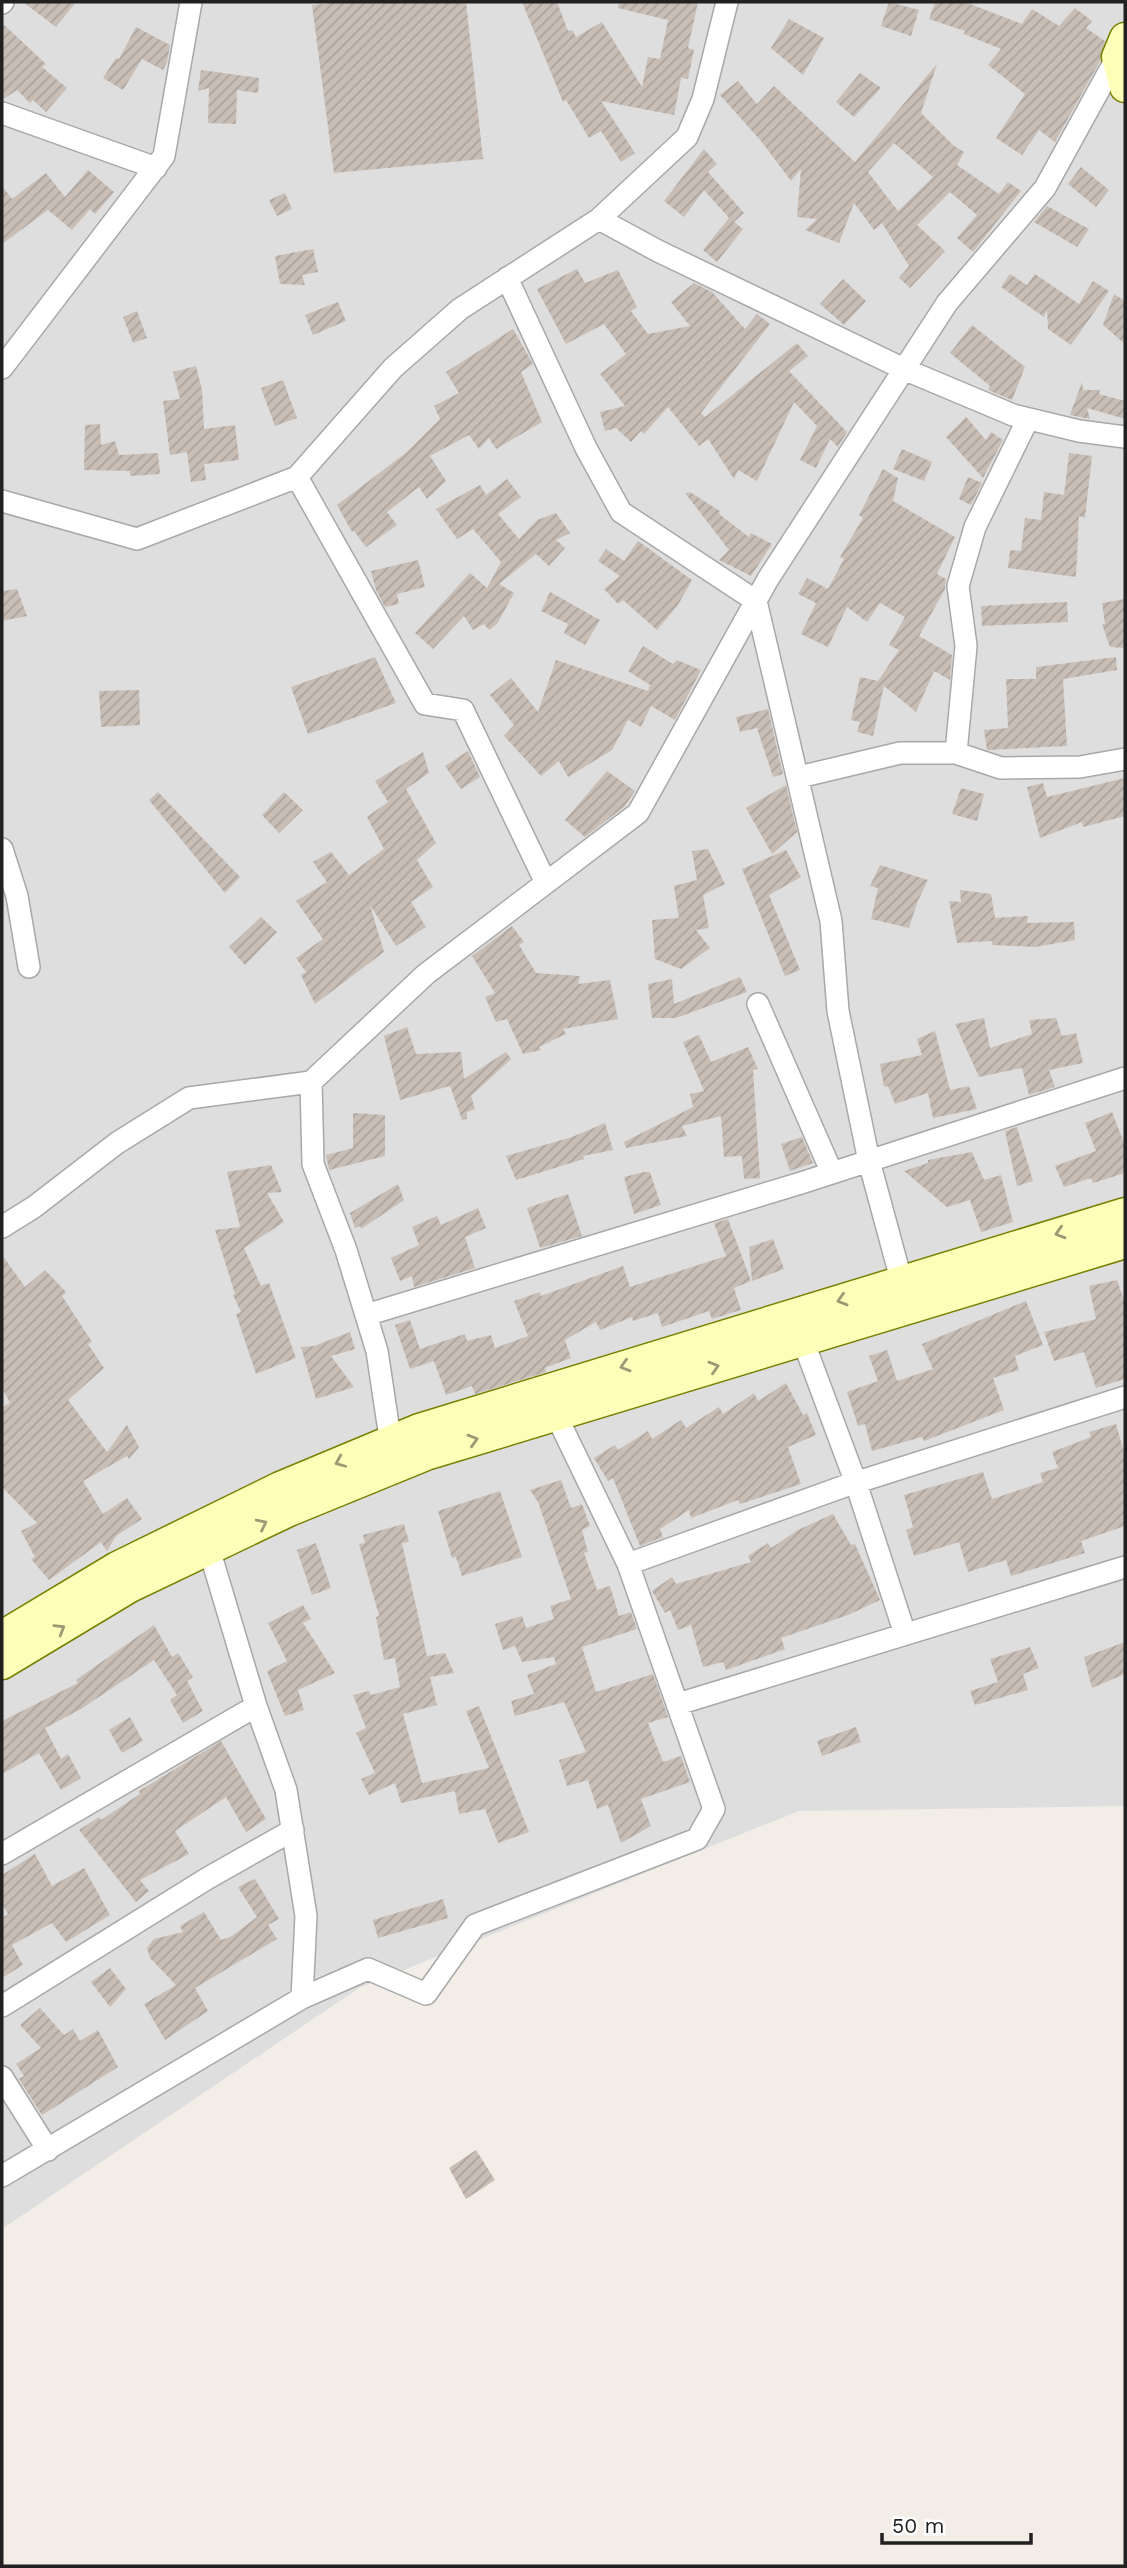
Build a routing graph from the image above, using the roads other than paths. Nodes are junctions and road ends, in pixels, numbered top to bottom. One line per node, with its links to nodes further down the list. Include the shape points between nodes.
1 (191, 2): 6 (street, via 164,156)
2 (727, 2): 7 (street, via 702,99 687,137)
3 (1121, 48): 4 (main road); 10 (street, via 1045,188 947,303)
4 (1125, 87)
5 (2, 113): 6 (street)
6 (156, 168): 9 (street)
7 (599, 219): 8 (street); 10 (street)
8 (507, 278): 13 (street, via 460,309 393,368); 15 (street, via 621,512)
9 (2, 368)
10 (906, 370): 11 (street); 15 (street)
11 (1028, 419): 12 (street); 16 (street, via 975,527 958,586 965,646)
12 (1125, 437)
13 (298, 477): 14 (street, via 137,539); 20 (street, via 425,704 463,710)
14 (2, 501)
15 (756, 601): 18 (street); 20 (street, via 638,813)
16 (956, 753): 17 (street, via 1001,768 1080,766); 18 (street, via 900,754)
17 (1125, 759)
18 (799, 777): 25 (street, via 831,920 838,1012)
19 (2, 849): 21 (street, via 17,896)
20 (546, 883): 24 (street, via 426,974)
21 (29, 967)
22 (758, 1004): 26 (street)
23 (1125, 1078): 25 (street)
24 (311, 1082): 28 (street, via 189,1098 117,1143); 31 (street, via 313,1164)
25 (869, 1161): 26 (street); 30 (street)
26 (832, 1173): 31 (street)
27 (1125, 1213): 30 (main road, one-way to 30)
28 (2, 1227)
29 (1125, 1243): 30 (main road)
30 (905, 1295): 32 (main road)
31 (366, 1315): 35 (street, via 377,1351)
32 (798, 1328): 34 (main road); 36 (street)
33 (1125, 1397): 36 (street)
34 (554, 1402): 35 (main road); 38 (street)
35 (393, 1454): 37 (main road, via 289,1511)
36 (856, 1483): 38 (street); 40 (street)
37 (205, 1538): 41 (main road, via 117,1567); 42 (main road, one-way to 37); 44 (street)
38 (628, 1564): 43 (street)
39 (1125, 1567): 40 (street)
40 (905, 1634): 43 (street)
41 (2, 1636)
42 (2, 1664)
43 (678, 1704): 47 (street, via 714,1810 697,1839 475,1925 426,1994 368,1969)
44 (256, 1706): 45 (street, via 286,1790); 46 (street)
45 (293, 1830): 47 (street, via 306,1916); 48 (street)
46 (2, 1854)
47 (302, 1998): 50 (street)
48 (2, 2006)
49 (2, 2077): 50 (street)
50 (48, 2150): 51 (street)
51 (2, 2176)

